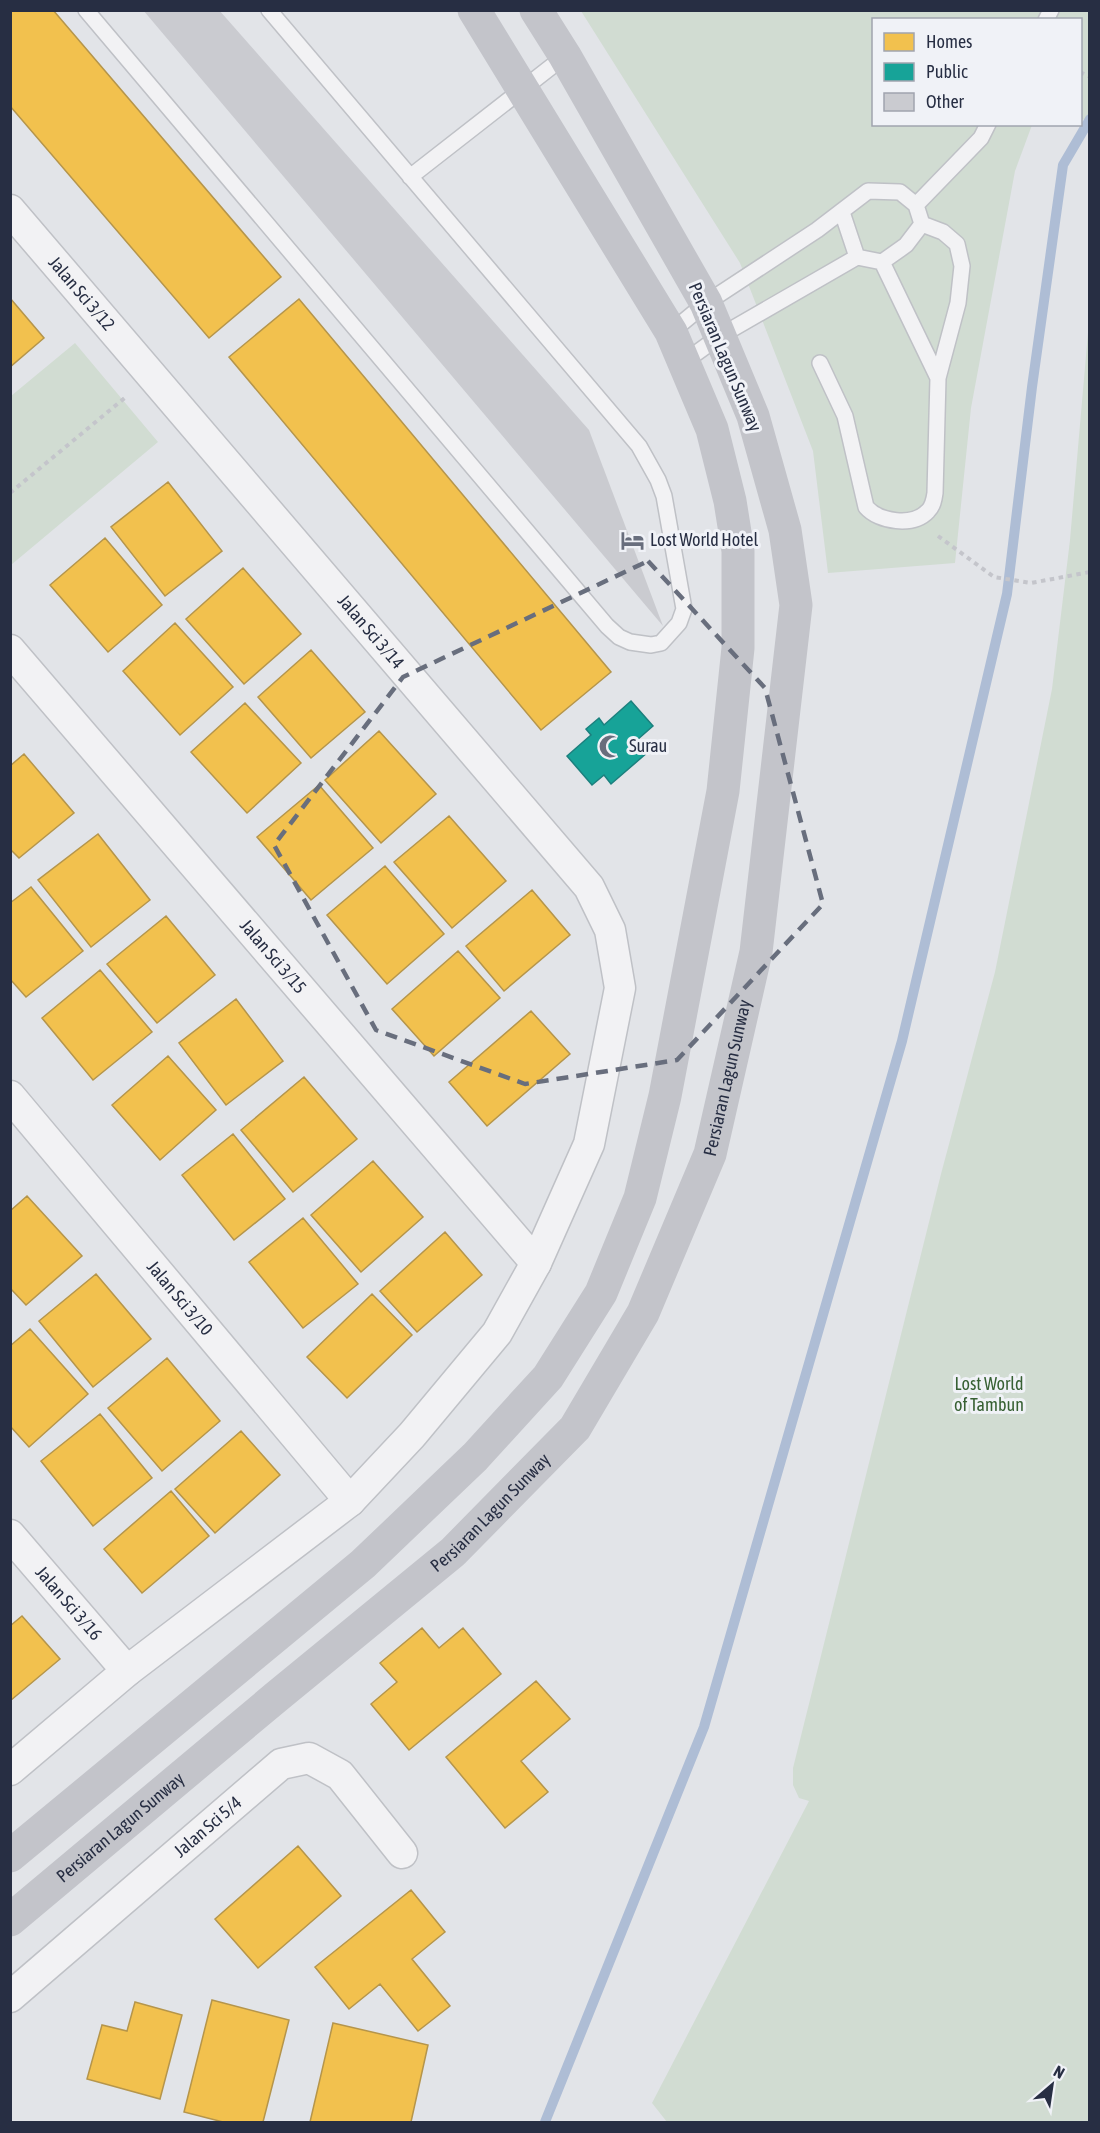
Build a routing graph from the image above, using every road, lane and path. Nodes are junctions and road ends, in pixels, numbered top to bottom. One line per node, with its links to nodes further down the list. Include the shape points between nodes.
1 (86, 10): 8 (lane, via 607,626 630,642 661,643 672,633 684,609 658,480 639,446)
2 (269, 10): 8 (lane)
3 (474, 10): 6 (main road)
4 (536, 10): 5 (main road, Persiaran Lagun Sunway)
5 (565, 56): 6 (lane); 15 (main road, Persiaran Lagun Sunway)
6 (522, 90): 8 (lane); 16 (main road)
7 (987, 126): 9 (lane, via 981,138)
8 (410, 177)
9 (916, 205): 11 (lane, via 900,192 868,191); 12 (lane)
10 (10, 210): 20 (street, Jalan Sci 3/12)
11 (842, 212): 13 (lane); 15 (lane)
12 (922, 224): 14 (lane, via 906,244); 21 (lane, via 943,232 957,244 962,266 958,303)
13 (858, 257): 14 (lane); 17 (lane)
14 (882, 262): 21 (lane)
15 (706, 303): 16 (lane); 17 (main road, Persiaran Lagun Sunway)
16 (671, 332): 18 (main road)
17 (720, 336): 18 (lane); 34 (main road, Persiaran Lagun Sunway, via 756,427 785,530 796,605 756,952 710,1154 643,1313 575,1428 453,1552)
18 (684, 362): 33 (main road, via 712,429 730,501 738,551 738,648 723,791 665,1096 640,1198 601,1293 548,1377 475,1457 363,1564)
19 (820, 363): 23 (lane, via 845,416 866,507 881,518)
20 (151, 377): 22 (path); 27 (street, Jalan Sci 3/14, via 589,887 610,930 620,988 589,1144)
21 (938, 378): 23 (lane, via 935,493 933,503)
22 (10, 493)
23 (919, 517): 24 (path, via 944,542 994,578 1031,584)
24 (1089, 572)
25 (10, 650): 27 (street, Jalan Sci 3/15)
26 (10, 1096): 28 (street, Jalan Sci 3/10)
27 (536, 1263): 28 (street, Jalan Sci 3/14, via 497,1333 412,1435)
28 (350, 1501): 30 (street, Jalan Sci 3/14)
29 (10, 1535): 30 (street, Jalan Sci 3/16)
30 (126, 1671): 31 (street, Jalan Sci 3/14)
31 (10, 1770)
32 (402, 1853): 35 (street, Jalan Sci 5/4, via 340,1775 309,1758 281,1764)
33 (10, 1856)
34 (10, 1920)
35 (10, 1997)

